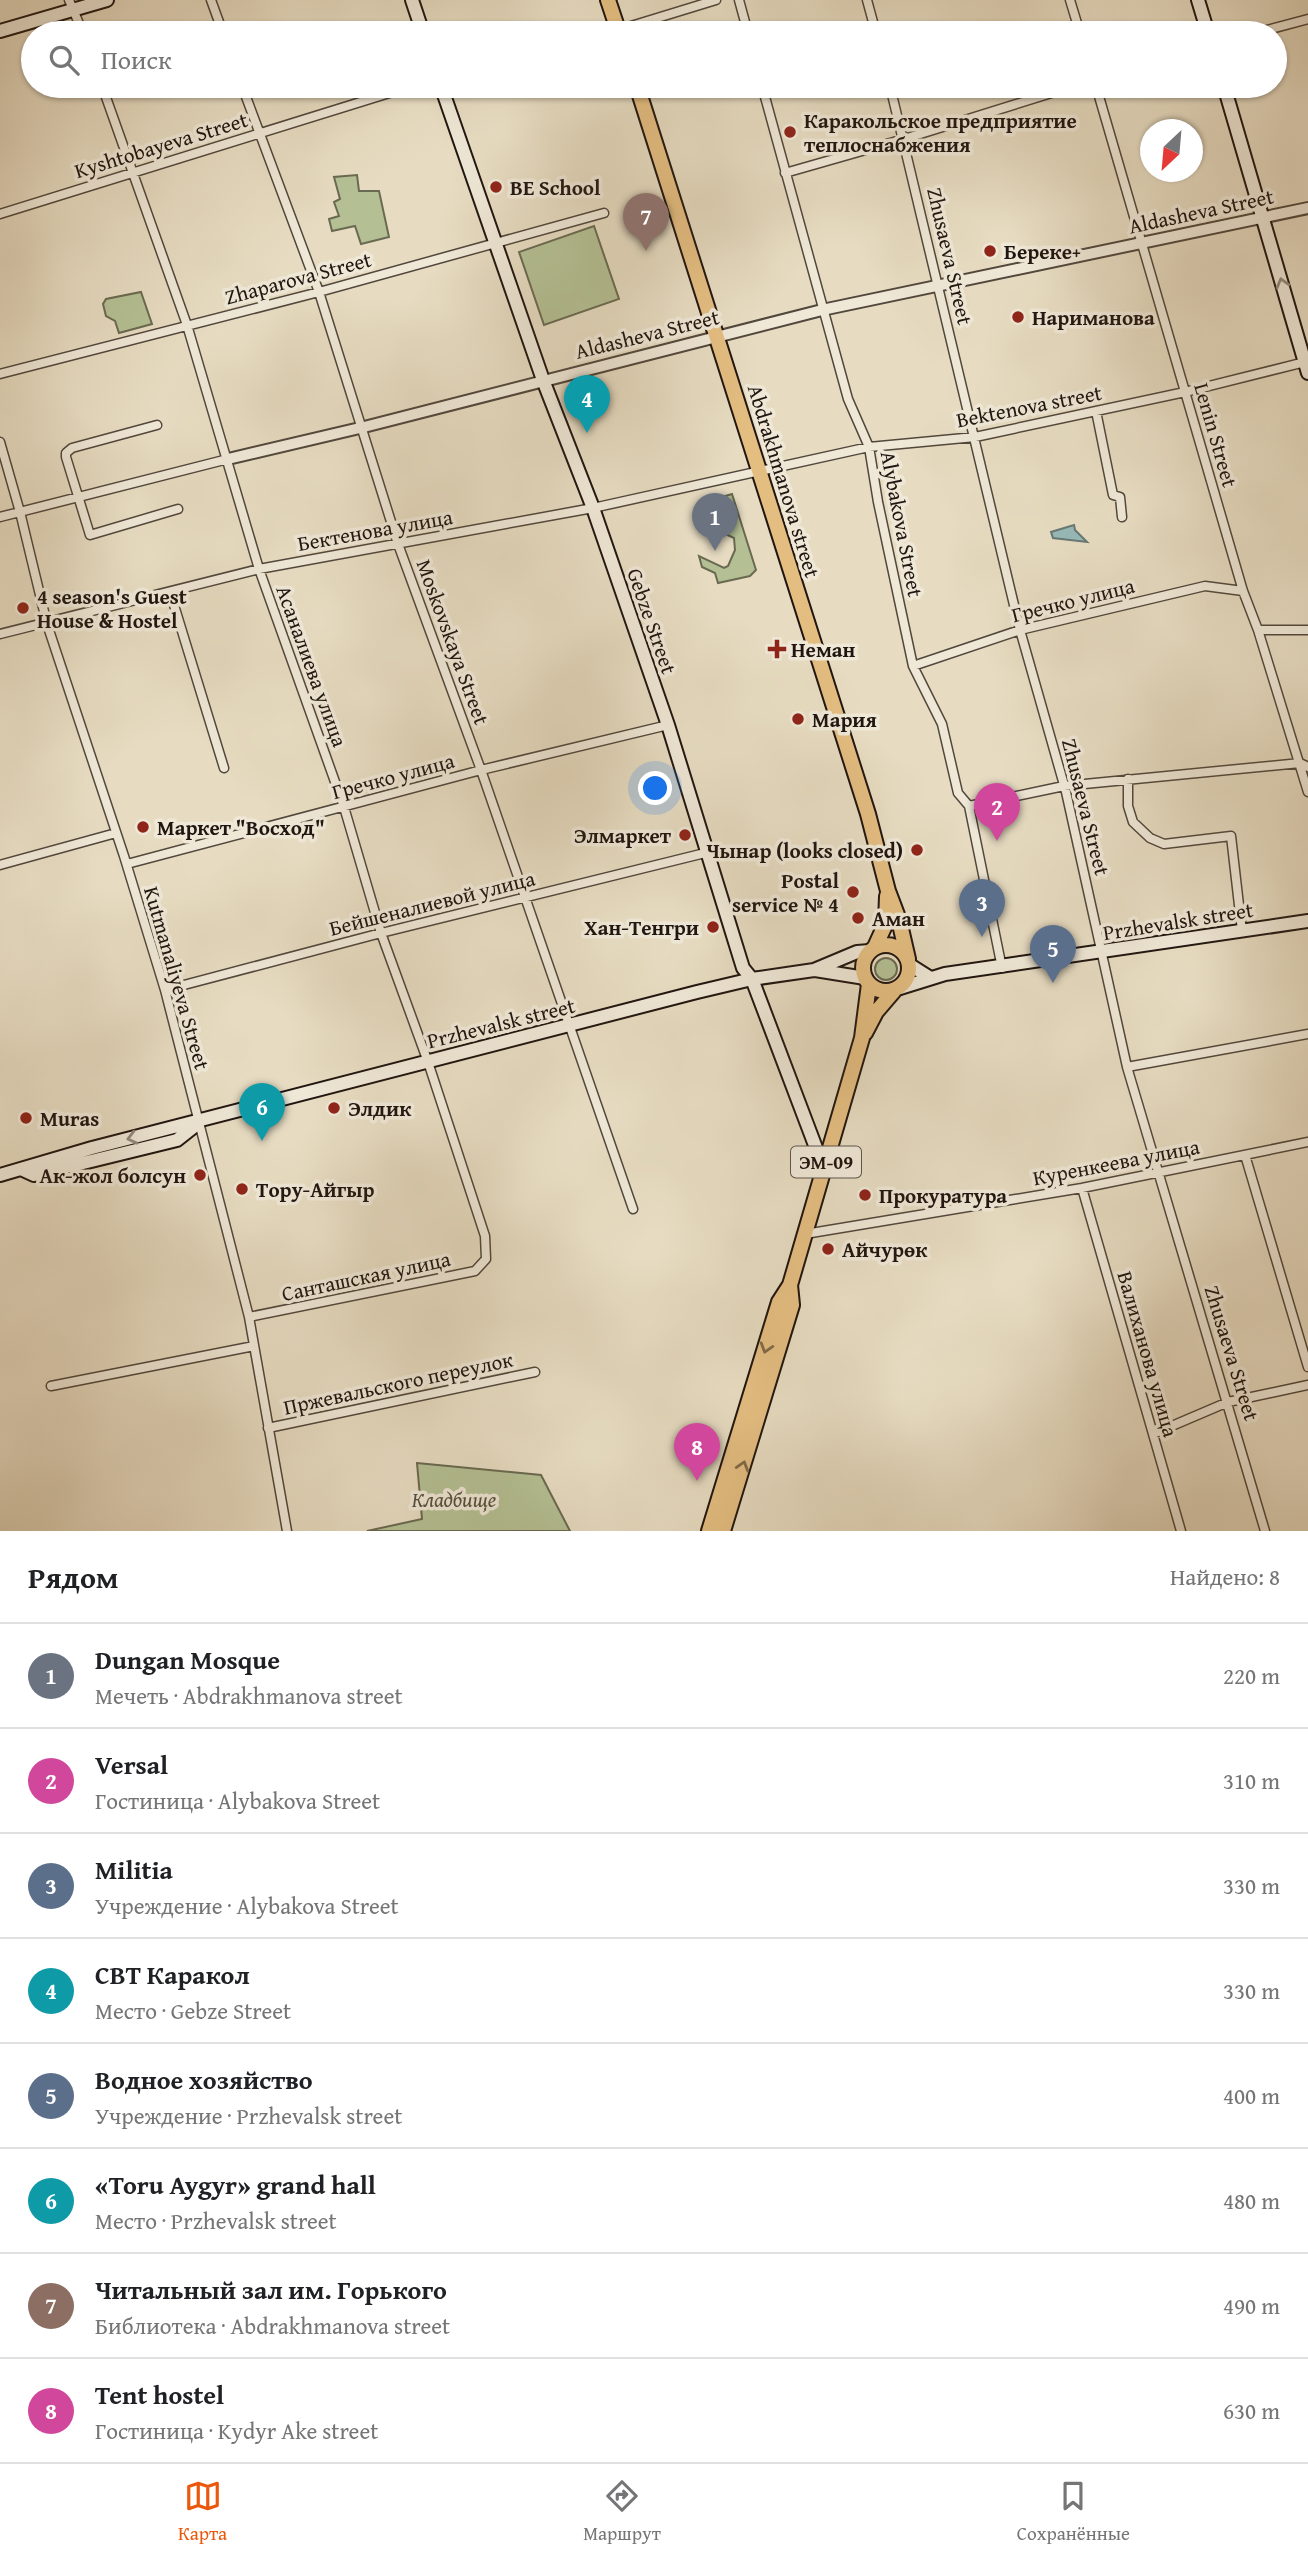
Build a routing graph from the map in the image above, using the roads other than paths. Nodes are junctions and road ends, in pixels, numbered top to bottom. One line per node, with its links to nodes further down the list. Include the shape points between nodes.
1 (107, 0): 10 (main road)
2 (211, 0): 13 (street)
3 (412, 0): 14 (main road)
4 (608, 0): 15 (highway)
5 (716, 0): 16 (street)
6 (739, 0): 17 (street)
7 (867, 0): 18 (street)
8 (1070, 0): 19 (street)
9 (1198, 0): 20 (main road)
10 (72, 5): 12 (main road)
11 (1308, 19): 22 (street)
12 (26, 21)
13 (219, 21)
14 (419, 21)
15 (615, 21)
16 (650, 21)
17 (745, 21)
18 (873, 21)
19 (1076, 21)
20 (1204, 21)
21 (21, 23): 23 (main road)
22 (1287, 25)
23 (0, 30)
24 (107, 98): 36 (street, Асаналиева улица)
25 (246, 98): 34 (street, Moskovskaya Street)
26 (373, 98): 34 (street, Kyshtobayeva Street)
27 (445, 98): 42 (main road, Gebze Street)
28 (641, 98): 48 (highway, Abdrakhmanova street / ЭМ-09)
29 (765, 98): 37 (street, Alybakova Street)
30 (893, 98): 35 (street, Zhusaeva Street)
31 (1036, 98): 35 (street)
32 (1099, 98): 43 (street, Lenin Street)
33 (1228, 98): 41 (main road)
34 (259, 133): 36 (street, Kyshtobayeva Street); 45 (street, Moskovskaya Street)
35 (904, 139): 37 (street); 44 (street, Zhusaeva Street)
36 (134, 171): 40 (street, Kyshtobayeva Street); 47 (street, Асаналиева улица)
37 (785, 173): 46 (street, Alybakova Street)
38 (1308, 208): 41 (street, Aldasheva Street)
39 (604, 213): 42 (street, Zhaparova Street)
40 (0, 214)
41 (1264, 218): 43 (street, Aldasheva Street); 49 (main road, one-way to 41)
42 (496, 242): 45 (street, Zhaparova Street); 51 (main road, Gebze Street)
43 (1141, 244): 44 (street, Aldasheva Street); 52 (street, Lenin Street)
44 (939, 286): 46 (street, Aldasheva Street); 56 (street, Zhusaeva Street)
45 (319, 292): 47 (street, Zhaparova Street); 55 (street, Moskovskaya Street)
46 (822, 310): 48 (street, Aldasheva Street); 58 (street, Alybakova Street, via 848,399)
47 (187, 325): 50 (street, Zhaparova Street); 59 (street, Асаналиева улица)
48 (717, 335): 51 (street, Aldasheva Street); 60 (highway, Abdrakhmanova street / ЭМ-09)
49 (1306, 367): 52 (street, Bektenova street)
50 (0, 374)
51 (543, 380): 55 (street, Aldasheva Street); 62 (main road, Gebze Street)
52 (1185, 392): 53 (street, Bektenova street); 69 (street, Lenin Street)
53 (1096, 411): 56 (street, Bektenova street); 66 (street, via 1113,495 1120,496)
54 (156, 425): 61 (street, via 68,450)
55 (363, 428): 59 (street, Aldasheva Street); 67 (street, Moskovskaya Street)
56 (975, 437): 58 (street, Bektenova street); 72 (street, Zhusaeva Street)
57 (0, 442): 64 (street, Kutmanaliyeva Street)
58 (870, 447): 60 (street, Bektenova street); 76 (street, Alybakova Street)
59 (228, 459): 61 (street, Aldasheva Street); 68 (street, Асаналиева улица)
60 (759, 472): 62 (street, Бектенова улица); 90 (highway, Abdrakhmanova street / ЭМ-09, via 868,814)
61 (78, 496): 63 (street, via 90,535); 64 (street, Aldasheva Street)
62 (593, 508): 67 (street, Бектенова улица); 77 (main road, Gebze Street)
63 (178, 509)
64 (20, 512): 65 (street, Aldasheva Street); 71 (street, Kutmanaliyeva Street)
65 (0, 517)
66 (1122, 517)
67 (398, 544): 68 (street, Бектенова улица); 80 (street, Moskovskaya Street)
68 (259, 569): 70 (street, Бектенова улица); 85 (street, Асаналиева улица)
69 (1243, 591): 72 (street, Гречко улица, via 1205,586); 73 (street, Lenin Street)
70 (170, 592): 71 (street, Бектенова улица); 79 (street)
71 (47, 624): 75 (street, Бектенова улица); 86 (street, Kutmanaliyeva Street)
72 (1020, 630): 76 (street, Гречко улица); 82 (street, Zhusaeva Street)
73 (1258, 630): 74 (street); 78 (street, Lenin Street)
74 (1308, 630)
75 (0, 634)
76 (913, 666): 84 (street, Alybakova Street, via 942,724 958,793)
77 (668, 725): 80 (street, Гречко улица); 87 (main road, Gebze Street)
78 (1304, 765): 81 (street); 83 (street, Lenin Street)
79 (224, 768)
80 (481, 771): 85 (street, Гречко улица); 91 (street, Moskovskaya Street)
81 (1128, 779): 82 (street); 93 (street, via 1130,814 1150,838 1164,844 1231,836)
82 (1064, 786): 84 (street); 96 (street, Zhusaeva Street)
83 (1308, 792)
84 (969, 806): 98 (street, Alybakova Street)
85 (344, 807): 88 (street, Гречко улица); 94 (street, Асаналиева улица)
86 (116, 834): 88 (street, Kutmanaliyeva Street); 89 (street)
87 (709, 852): 91 (street, Бейшеналиевой улица); 101 (main road, Gebze Street, via 743,968)
88 (127, 864): 104 (street, Kutmanaliyeva Street)
89 (0, 865)
90 (888, 891): 95 (highway, ЭМ-09, via 886,923); 97 (highway, ЭМ-09)
91 (524, 897): 94 (street, Бейшеналиевой улица); 105 (street, Moskovskaya Street)
92 (1308, 921): 93 (main road, Przhevalsk street)
93 (1242, 931): 96 (main road, Przhevalsk street)
94 (380, 933): 104 (street, Бейшеналиевой улица); 108 (street, Асаналиева улица)
95 (872, 949): 97 (highway, via 895,946); 99 (main road, Przhevalsk street); 102 (highway, ЭМ-09, via 863,964)
96 (1102, 952): 98 (main road, Przhevalsk street); 109 (street, Zhusaeva Street)
97 (909, 962): 100 (main road); 103 (highway, ЭМ-09, via 908,977)
98 (1002, 968): 100 (main road, Przhevalsk street)
99 (814, 970): 101 (main road, Przhevalsk street); 102 (main road, Przhevalsk street)
100 (929, 977): 103 (main road, Przhevalsk street)
101 (752, 979): 105 (main road, Przhevalsk street); 113 (main road, Gebze Street)
102 (867, 981): 103 (highway, via 880,991); 107 (highway, ЭМ-09)
103 (897, 989): 107 (highway, ЭМ-09, via 876,1012)
104 (164, 990): 110 (street, Kutmanaliyeva Street)
105 (568, 1026): 108 (main road, Przhevalsk street); 117 (street, Moskovskaya Street)
106 (1308, 1034): 109 (street)
107 (862, 1038): 113 (highway, ЭМ-09)
108 (428, 1062): 110 (main road, Przhevalsk street); 119 (street, Асаналиева улица, via 485,1236)
109 (1127, 1067): 114 (street, Zhusaeva Street)
110 (199, 1122): 115 (main road, Przhevalsk street); 120 (street, Kutmanaliyeva Street)
111 (1308, 1142): 112 (street, Куренкеева улица)
112 (1245, 1154): 114 (street, Куренкеева улица); 122 (street)
113 (824, 1169): 118 (highway, ЭМ-09)
114 (1160, 1172): 116 (street, Куренкеева улица); 126 (street, Zhusaeva Street)
115 (0, 1175)
116 (1082, 1188): 118 (street, Куренкеева улица); 128 (street, Валиханова улица)
117 (633, 1209)
118 (805, 1234): 129 (highway, ЭМ-09, via 790,1285 779,1302)
119 (486, 1259): 120 (street, Санташская улица, via 475,1271)
120 (249, 1317): 121 (street, Kutmanaliyeva Street)
121 (254, 1346): 125 (street); 127 (street, Kutmanaliyeva Street)
122 (1308, 1367)
123 (535, 1372): 127 (street, Пржевальского переулок)
124 (1308, 1385): 126 (street)
125 (51, 1386)
126 (1228, 1402): 128 (street); 134 (street, Zhusaeva Street)
127 (268, 1428): 130 (street, Kutmanaliyeva Street)
128 (1153, 1434): 133 (street, Валиханова улица)
129 (723, 1509): 131 (highway, ЭМ-09); 132 (highway, ЭМ-09)
130 (287, 1531)
131 (709, 1531)
132 (723, 1531)
133 (1181, 1531)
134 (1265, 1531)

